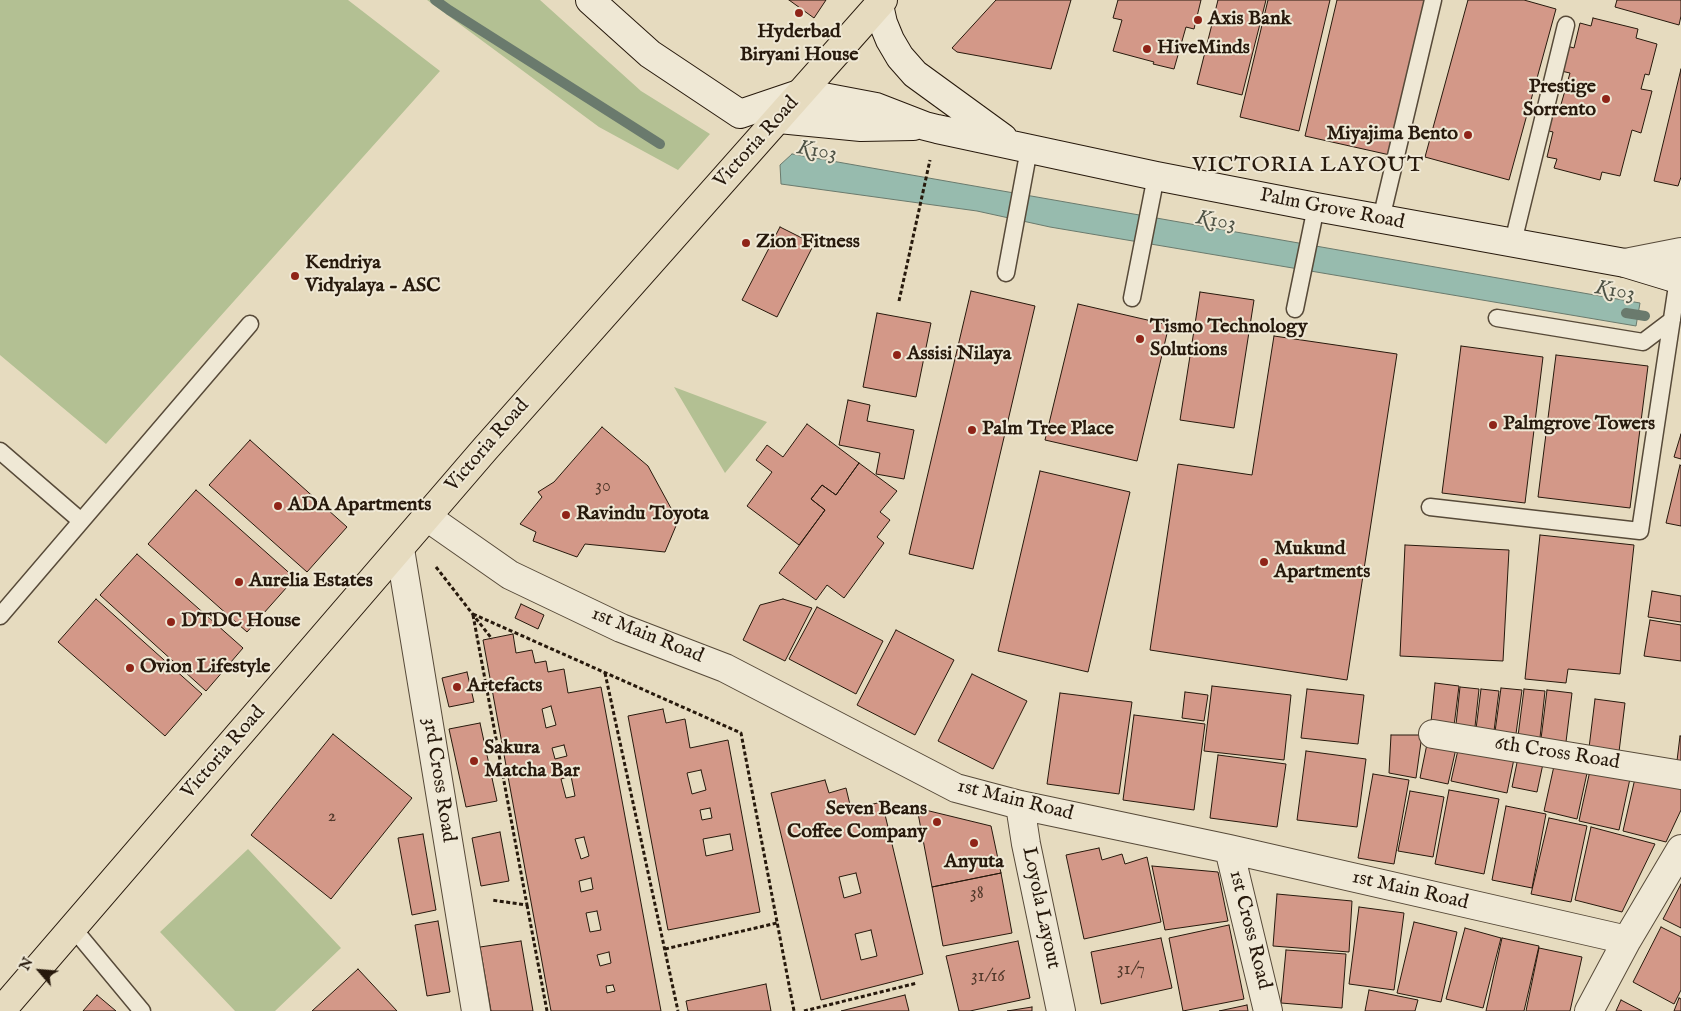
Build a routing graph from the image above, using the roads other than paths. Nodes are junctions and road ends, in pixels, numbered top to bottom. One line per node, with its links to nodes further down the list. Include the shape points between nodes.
1 (590, 0): 6 (street, via 650,54)
2 (1433, 0): 12 (lane)
3 (881, 2): 5 (main road, Victoria Road); 9 (street, via 883,23 890,40 914,74)
4 (1566, 25): 13 (lane)
5 (802, 93): 6 (street); 7 (main road, Victoria Road); 8 (street, Palm Grove Road, via 876,107)
6 (740, 114): 7 (street)
7 (773, 126): 8 (street, Palm Grove Road); 26 (main road, Victoria Road)
8 (925, 126): 9 (street, Palm Grove Road)
9 (1021, 147): 10 (street, Palm Grove Road); 16 (lane, via 1023,182)
10 (1156, 176): 11 (street, Palm Grove Road); 18 (lane)
11 (1316, 207): 12 (street, Palm Grove Road); 19 (lane)
12 (1381, 219): 13 (street, Palm Grove Road)
13 (1513, 242): 15 (street, Palm Grove Road)
14 (1681, 252): 15 (street)
15 (1625, 263): 17 (street, Palm Grove Road)
16 (1006, 273)
17 (1680, 279): 21 (lane)
18 (1132, 298)
19 (1294, 309)
20 (1497, 318): 21 (lane, via 1643,342)
21 (1672, 320): 24 (lane, via 1640,531)
22 (250, 324): 25 (lane)
23 (0, 451): 25 (lane)
24 (1430, 507)
25 (81, 521): 27 (lane)
26 (413, 533): 30 (street, 1st Main Road, via 621,628 725,668 956,788); 33 (main road, Victoria Road); 37 (street, 3rd Cross Road, via 457,895)
27 (0, 616)
28 (1433, 734): 29 (street, 6th Cross Road)
29 (1681, 774)
30 (1020, 805): 32 (street, 1st Main Road); 38 (street, Loyola Layout)
31 (1681, 849): 34 (street)
32 (1229, 850): 34 (street, 1st Main Road); 39 (street, 1st Cross Road)
33 (73, 928): 35 (main road, Victoria Road); 36 (lane)
34 (1627, 940): 40 (street)
35 (1, 1011)
36 (142, 1011)
37 (476, 1011)
38 (1061, 1011)
39 (1268, 1011)
40 (1589, 1011)

